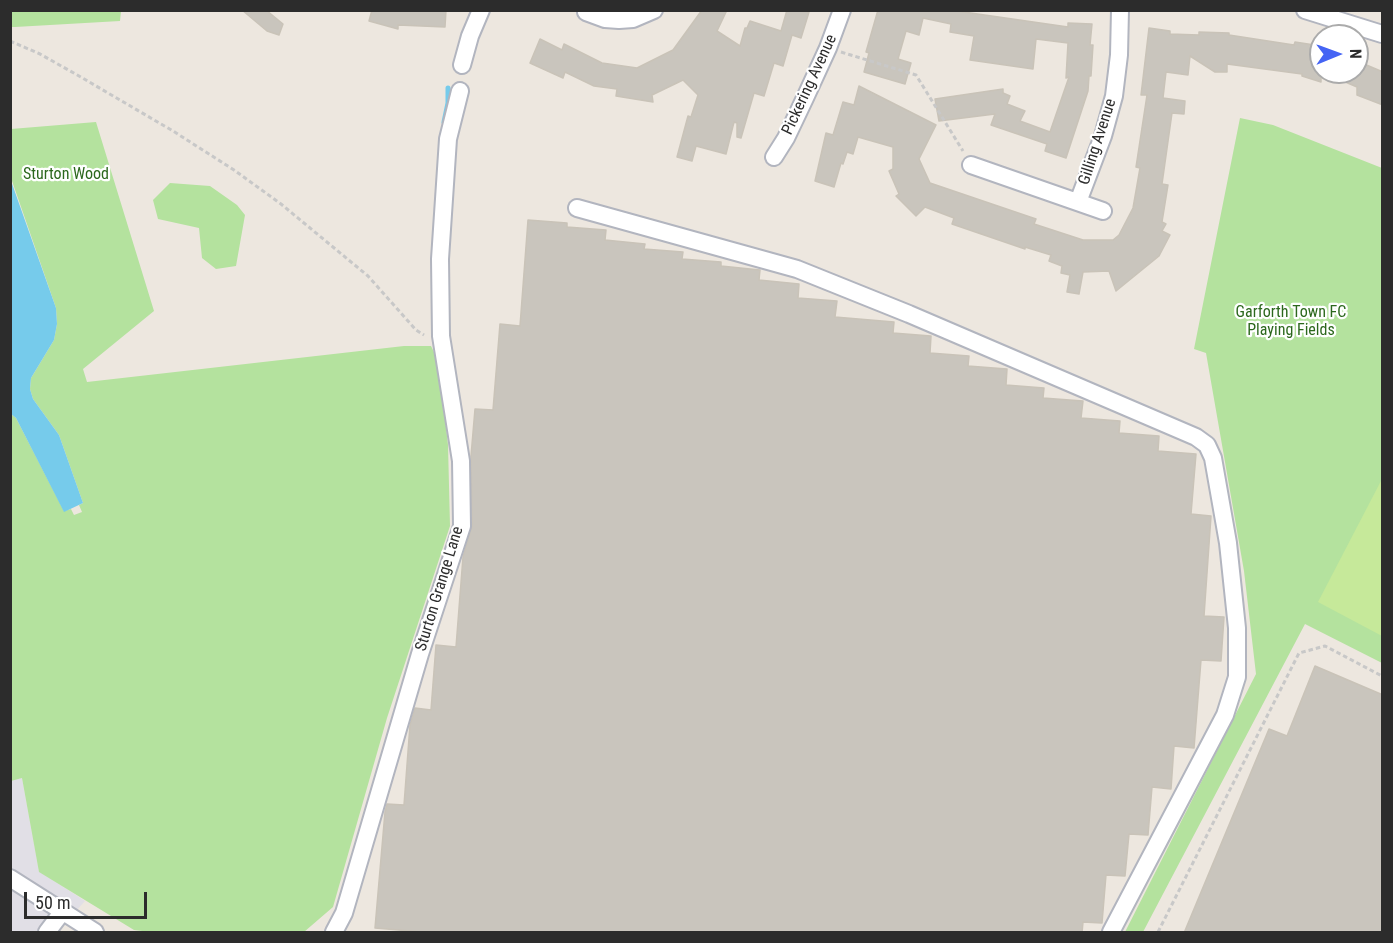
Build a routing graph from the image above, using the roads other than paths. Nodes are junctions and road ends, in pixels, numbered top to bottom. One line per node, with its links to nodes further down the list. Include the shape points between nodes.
1 (482, 10): 8 (street)
2 (654, 10): 6 (street, via 619,20)
3 (842, 10): 10 (street, Pickering Avenue, via 828,48)
4 (1120, 10): 12 (street, Gilling Avenue, via 1113,96 1103,136)
5 (1305, 10): 7 (street)
6 (586, 12)
7 (1383, 34)
8 (462, 65)
9 (459, 91): 19 (street, Sturton Grange Lane, via 448,140 440,259 443,348 461,461 462,526 344,913)
10 (774, 157)
11 (971, 165): 12 (street)
12 (1078, 202): 14 (street)
13 (577, 208): 20 (street, via 797,269 1196,437 1207,446 1213,458 1228,543 1237,628 1236,677 1226,715)
14 (1103, 211)
15 (10, 878): 16 (street)
16 (63, 911): 17 (street); 18 (street)
17 (47, 933)
18 (95, 933)
19 (334, 933)
20 (1111, 933)

